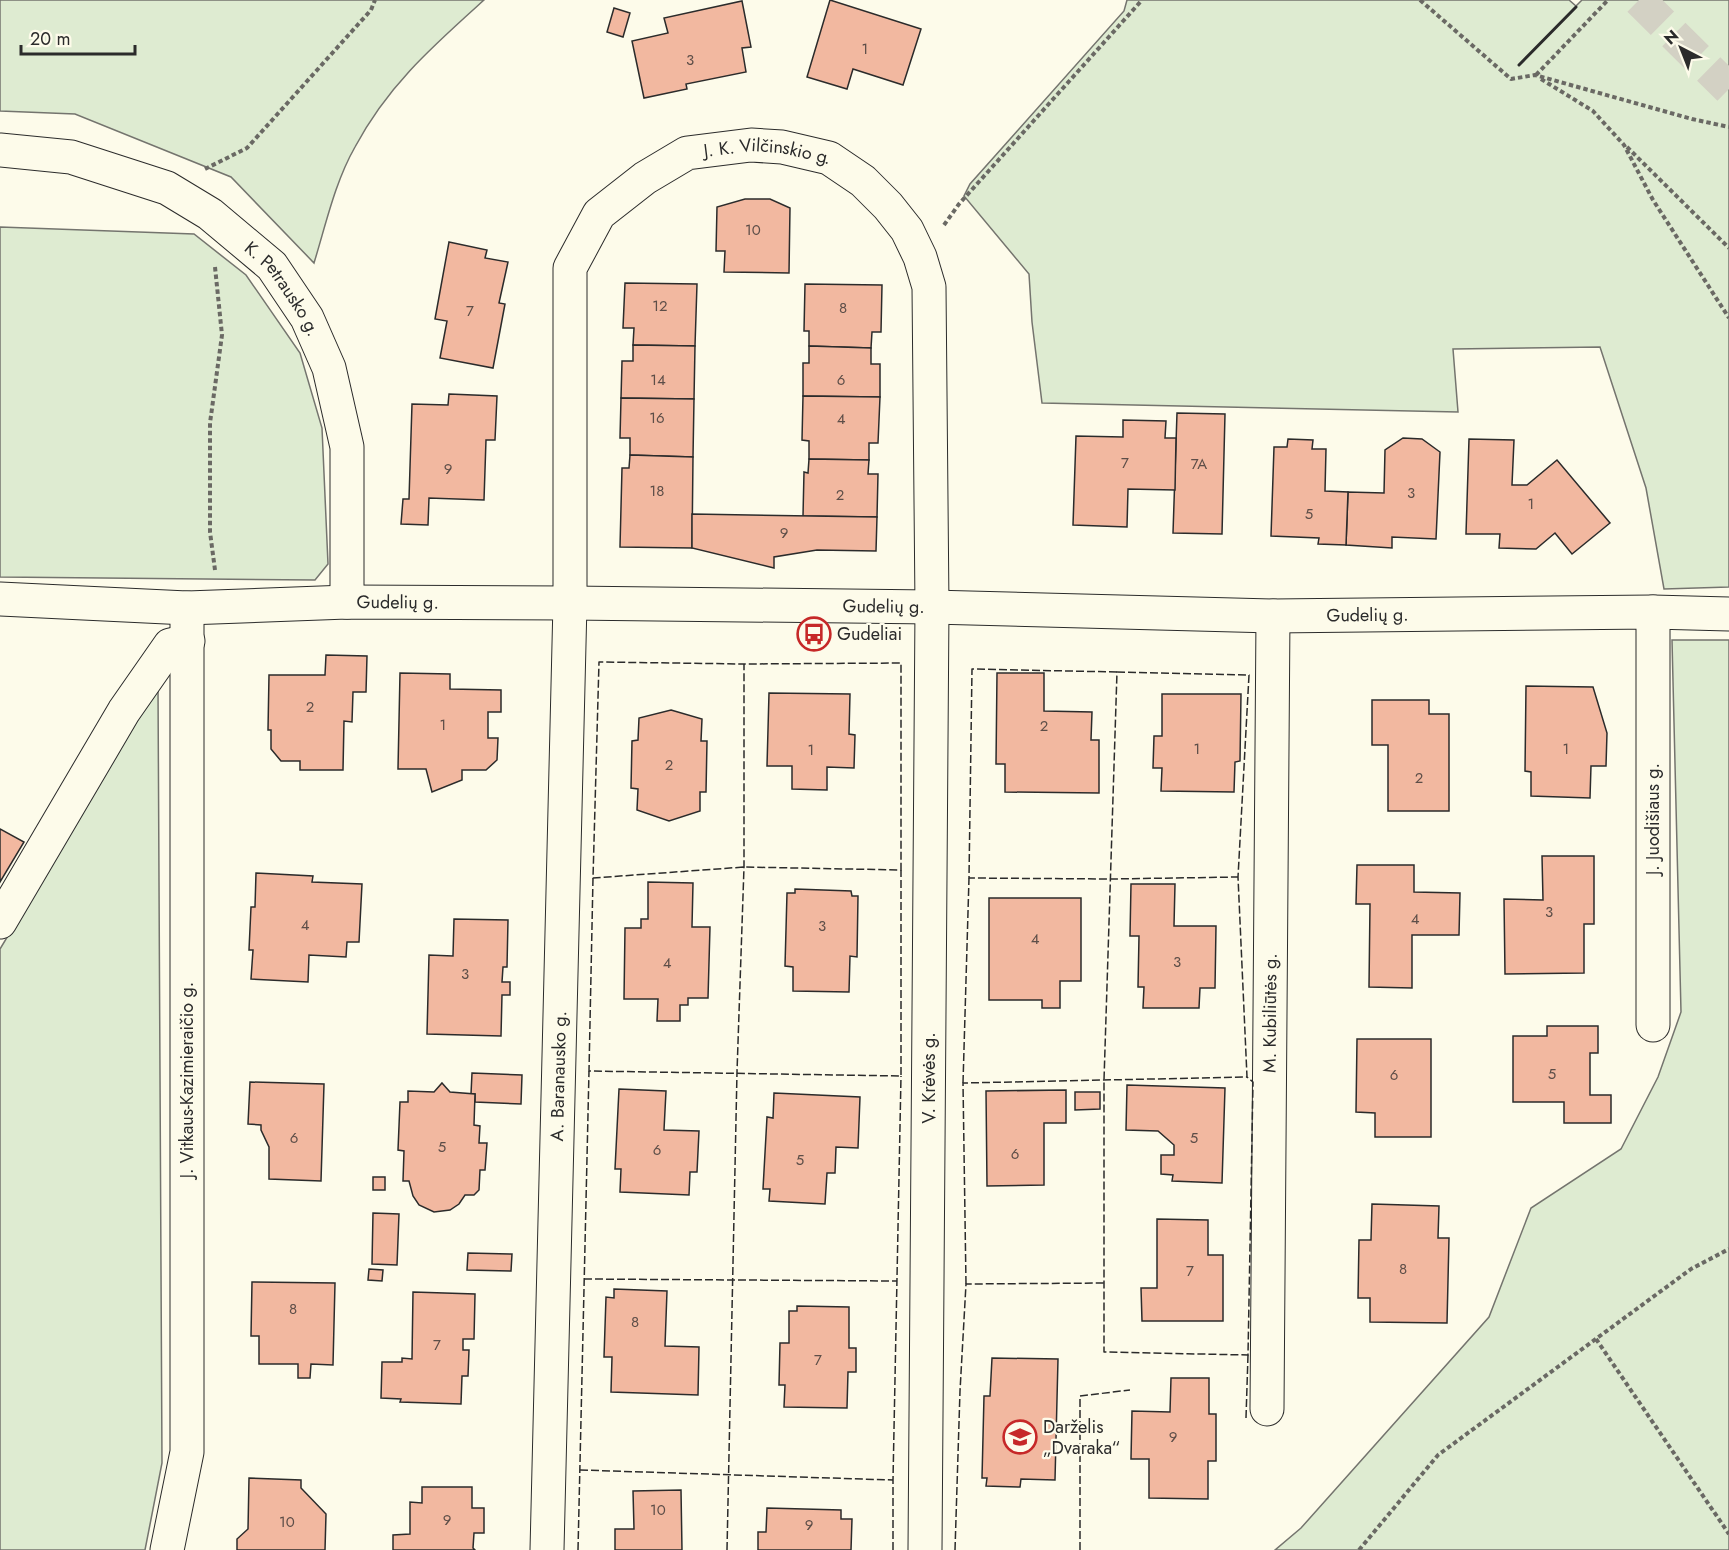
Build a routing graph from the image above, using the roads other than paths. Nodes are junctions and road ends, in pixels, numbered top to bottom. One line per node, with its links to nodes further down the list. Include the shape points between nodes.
1 (0, 150): 3 (street, K. Petrausko g., via 71,157 167,188 210,214 272,266 307,318 328,368 347,447)
2 (0, 599): 6 (street, Gudelių g.)
3 (346, 602): 4 (street, Gudelių g.); 6 (street, Gudelių g.)
4 (570, 603): 5 (street, Gudelių g.); 5 (street, J. K. Vilčinskio g., via 570,268 599,214 645,178 687,153 751,145 782,147 829,158 863,181 888,206 907,230 920,257 929,287); 15 (street, A. Baranausko g.)
5 (932, 607): 9 (street, Gudelių g.); 16 (street, V. Krėvės g.)
6 (188, 608): 10 (street, J. Vitkaus-Kazimieraičio g.)
7 (1653, 612): 8 (street, Gudelių g.); 9 (street, Gudelių g.); 12 (street, J. Juodišiaus g.)
8 (1729, 614)
9 (1273, 616): 13 (street, M. Kubiliūtės g.)
10 (188, 641): 11 (street, via 170,645 124,711); 14 (street, J. Vitkaus-Kazimieraičio g., via 187,1452)
11 (0, 922)
12 (1653, 1025)
13 (1267, 1409)
14 (168, 1550)
15 (547, 1550)
16 (925, 1550)

